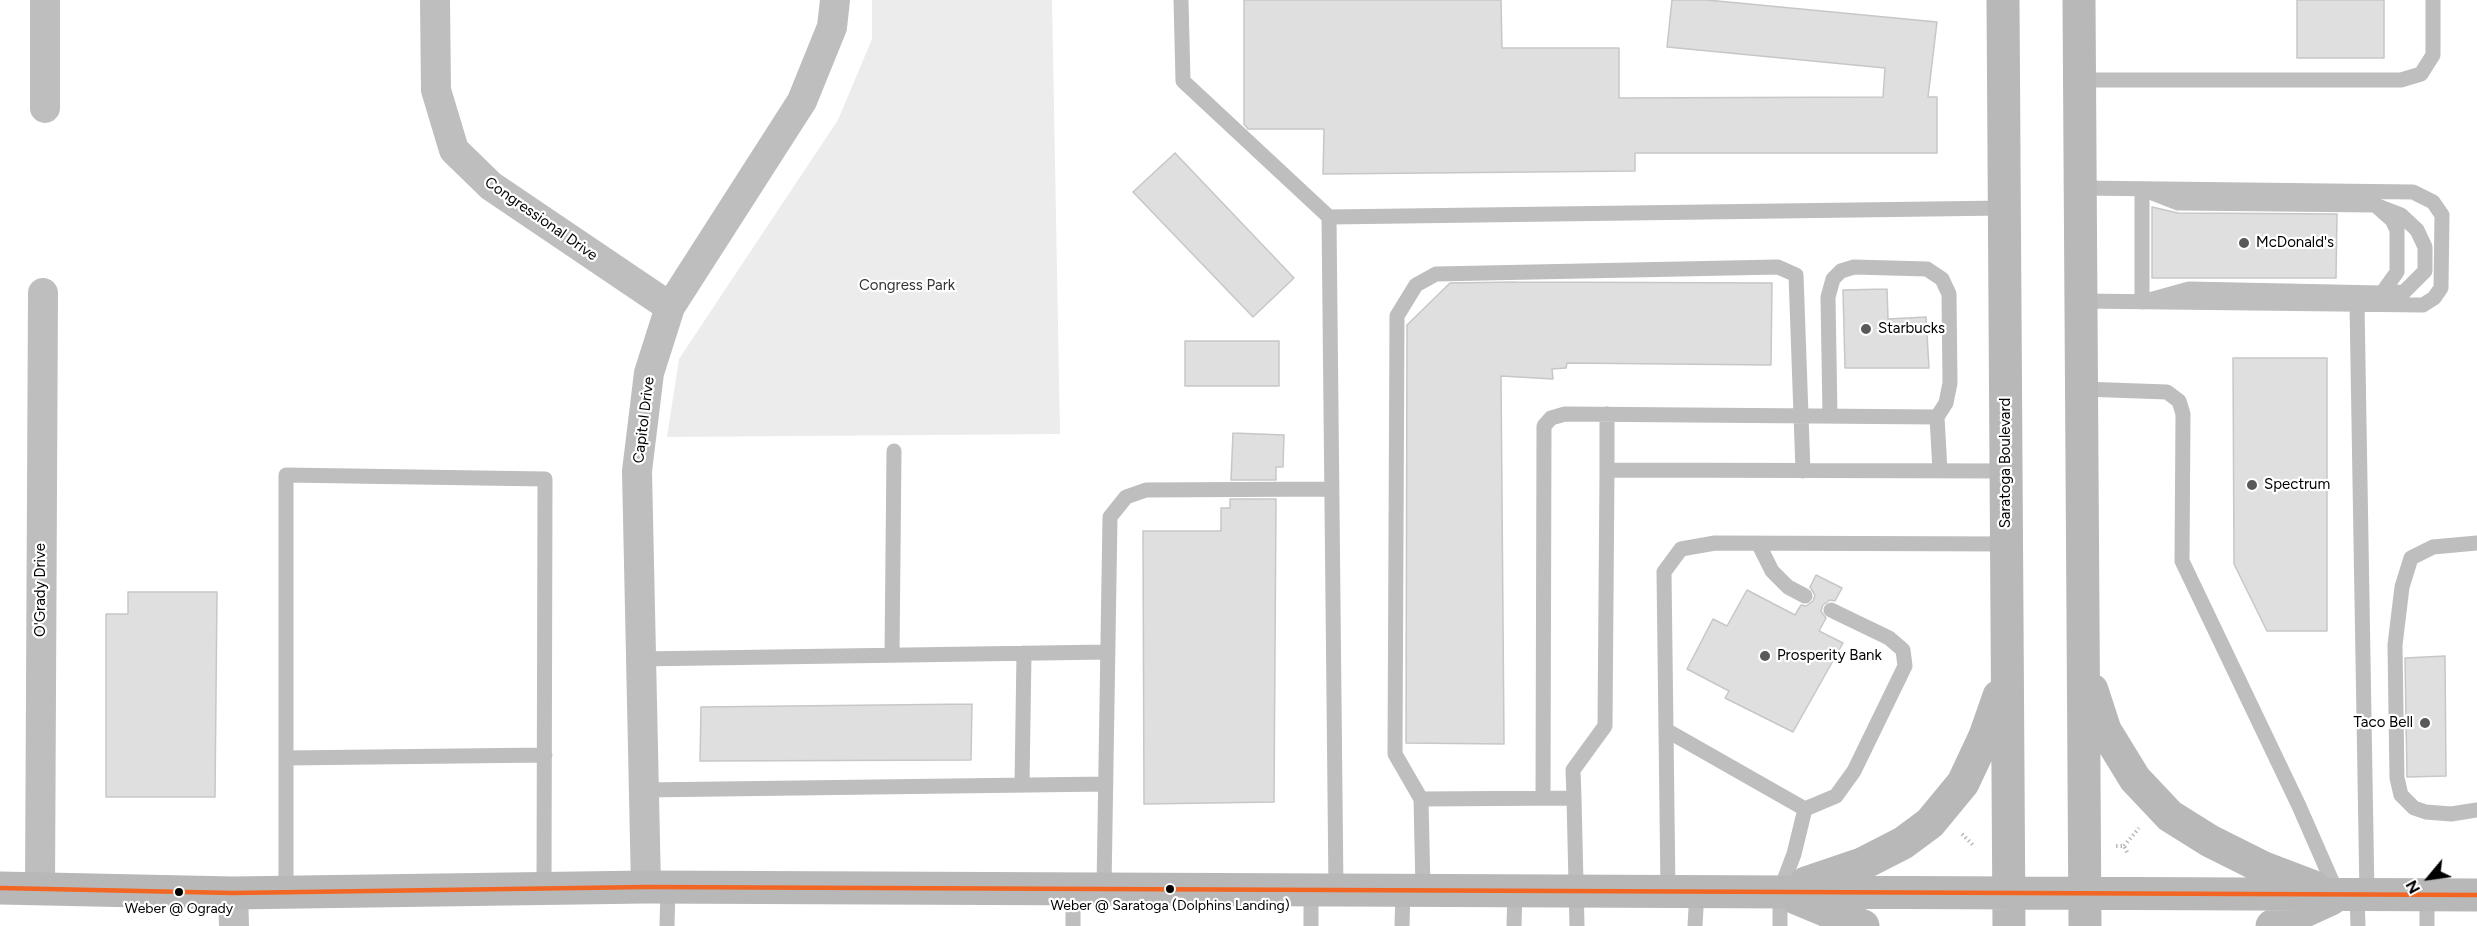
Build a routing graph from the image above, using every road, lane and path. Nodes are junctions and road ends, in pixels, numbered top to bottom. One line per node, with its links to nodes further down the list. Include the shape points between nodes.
1 (45, 0): 9 (street)
2 (435, 0): 20 (street, Congressional Drive, via 436,90 454,150 491,186)
3 (835, 0): 20 (street, Capitol Drive, via 831,27 802,101)
4 (1181, 0): 14 (lane, via 1183,81)
5 (2003, 0): 13 (main road, Saratoga Boulevard)
6 (2079, 0): 8 (main road)
7 (2433, 0): 8 (lane, via 2433,55 2421,74 2401,81)
8 (2080, 80): 10 (main road)
9 (45, 108)
10 (2080, 188): 11 (lane); 17 (main road)
11 (2142, 189): 12 (lane, via 2178,202); 18 (lane); 19 (lane, via 2413,192 2433,202 2442,215 2441,288 2434,298 2423,305)
12 (2374, 205): 16 (lane, via 2392,220 2397,230 2397,272); 16 (lane, via 2401,215 2417,230 2425,247 2426,271 2418,281 2404,292)
13 (2005, 208): 14 (lane); 30 (main road, Saratoga Boulevard)
14 (1329, 217): 31 (lane)
15 (43, 293): 56 (street, O'Grady Drive)
16 (2382, 293): 18 (lane, via 2189,290)
17 (2081, 301): 18 (lane); 21 (main road)
18 (2142, 302): 19 (lane)
19 (2357, 304): 72 (lane)
20 (670, 307): 40 (street, Capitol Drive, via 649,374 637,471)
21 (2082, 389): 41 (main road); 72 (lane, via 2167,392 2179,401 2183,414 2182,561 2299,806)
22 (1607, 414): 23 (lane); 27 (lane); 49 (lane, via 1565,414 1551,418 1544,426)
23 (1802, 415): 24 (lane); 28 (lane); 51 (lane, via 1796,275 1778,267 1436,274 1416,285 1397,316 1395,754)
24 (1830, 416): 25 (lane); 25 (lane, via 1828,297 1833,279 1854,267 1927,269 1942,279 1949,294 1950,383 1946,403)
25 (1937, 417): 29 (lane)
26 (894, 451): 39 (lane)
27 (1607, 470): 28 (lane); 50 (lane, via 1605,726 1573,770)
28 (1803, 471): 29 (lane)
29 (1940, 471): 30 (lane)
30 (2006, 471): 34 (main road, Saratoga Boulevard)
31 (1332, 489): 37 (lane, via 1146,490 1126,497 1110,517); 61 (lane)
32 (1758, 543): 34 (lane); 35 (lane, via 1772,571 1788,587); 43 (lane, via 1715,543 1682,549 1664,573)
33 (2477, 543): 53 (lane, via 2433,547 2411,558 2402,587 2395,645 2397,778 2401,795 2414,808 2426,812)
34 (2007, 544): 42 (main road, Saratoga Boulevard)
35 (1805, 596)
36 (1831, 610): 52 (lane, via 1889,638 1903,650 1905,666 1854,771 1836,796)
37 (1108, 652): 38 (lane); 47 (lane)
38 (1024, 653): 39 (lane); 46 (lane)
39 (892, 655): 40 (lane)
40 (639, 659): 48 (street, Capitol Drive)
41 (2084, 665): 69 (main road); 72 (main road, via 2105,730 2135,779 2170,816 2264,868)
42 (2008, 668): 66 (main road, via 1985,736 1963,783 1930,823 1903,843 1862,864); 68 (main road, Saratoga Boulevard)
43 (1666, 730): 52 (lane); 65 (lane)
44 (545, 755): 45 (lane); 45 (lane, via 545,478 286,475); 59 (lane)
45 (285, 758): 67 (lane)
46 (1022, 784): 47 (lane); 48 (lane)
47 (1106, 784): 60 (lane)
48 (643, 790): 57 (street, Capitol Drive)
49 (1543, 798): 50 (lane); 51 (lane)
50 (1574, 798): 64 (lane)
51 (1421, 800): 62 (lane)
52 (1805, 809): 66 (lane)
53 (2477, 810)
54 (2115, 846): 55 (path, via 2124,846)
55 (2128, 854)
56 (40, 887): 58 (main road); 70 (main road)
57 (657, 887): 59 (main road); 60 (main road); 75 (lane)
58 (0, 888)
59 (544, 888): 67 (main road)
60 (1088, 888): 61 (main road); 76 (lane)
61 (1323, 890): 62 (main road); 77 (lane)
62 (1413, 890): 63 (main road); 78 (lane)
63 (1515, 890): 64 (main road); 79 (lane)
64 (1577, 891): 65 (main road); 80 (lane)
65 (1682, 891): 66 (main road); 81 (lane)
66 (1780, 891): 68 (main road); 82 (lane); 83 (main road)
67 (286, 892): 70 (main road)
68 (2009, 892): 69 (main road); 84 (main road, Saratoga Boulevard)
69 (2085, 892): 72 (main road); 85 (main road)
70 (234, 893): 74 (street)
71 (2477, 896): 73 (main road)
72 (2355, 903): 73 (main road); 86 (main road)
73 (2427, 910)
74 (234, 926)
75 (667, 926)
76 (1073, 926)
77 (1311, 926)
78 (1402, 926)
79 (1514, 926)
80 (1577, 926)
81 (1695, 926)
82 (1780, 926)
83 (1863, 926)
84 (2009, 926)
85 (2085, 926)
86 (2272, 926)

